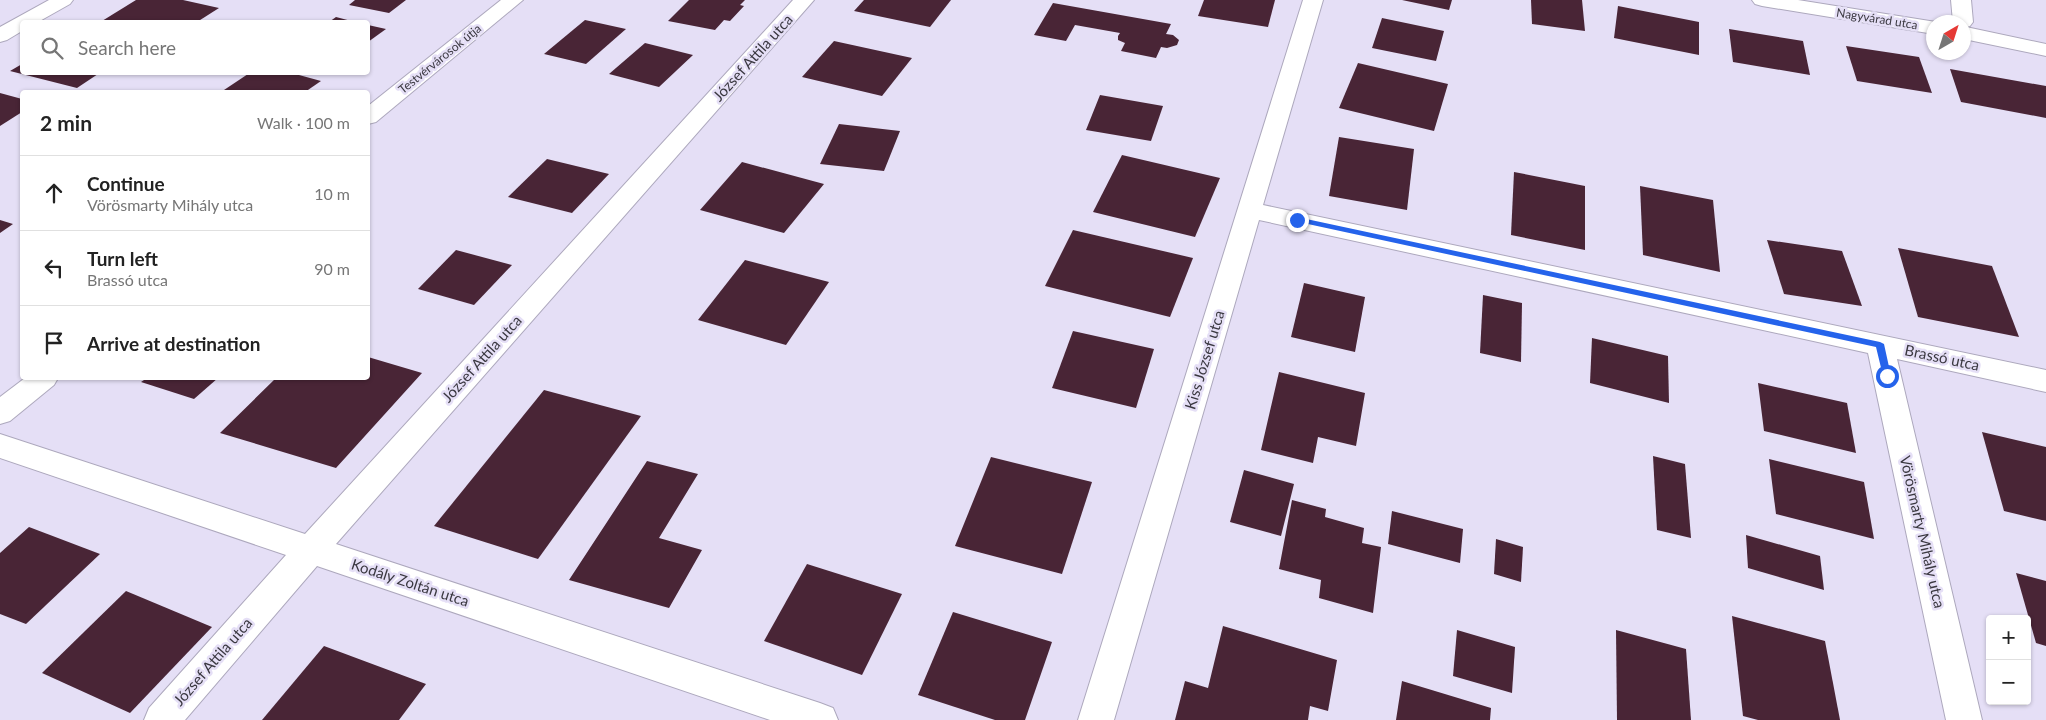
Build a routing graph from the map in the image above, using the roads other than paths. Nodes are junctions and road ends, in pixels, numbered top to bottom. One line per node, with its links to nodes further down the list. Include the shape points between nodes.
1 (63, 0): 8 (street)
2 (513, 0): 14 (street, Testvérvárosok útja)
3 (804, 0): 21 (street, József Attila utca)
4 (1313, 0): 15 (street, Kiss József utca)
5 (1762, 0): 10 (street, Nagyvárad utca)
6 (1961, 0): 7 (street)
7 (1963, 15)
8 (28, 20)
9 (20, 25): 12 (street)
10 (1926, 27)
11 (1971, 30): 13 (street)
12 (0, 36)
13 (2046, 50)
14 (370, 115)
15 (1250, 210): 16 (street, Brassó utca); 24 (street, Kiss József utca)
16 (1880, 344): 18 (street, Brassó utca); 25 (street, Vörösmarty Mihály utca)
17 (41, 380): 19 (street)
18 (2046, 381)
19 (0, 413)
20 (0, 446): 21 (street, Kodály Zoltán utca)
21 (311, 550): 22 (street, József Attila utca); 23 (street, Kodály Zoltán utca)
22 (162, 720)
23 (820, 720)
24 (1096, 720)
25 (1964, 720)

